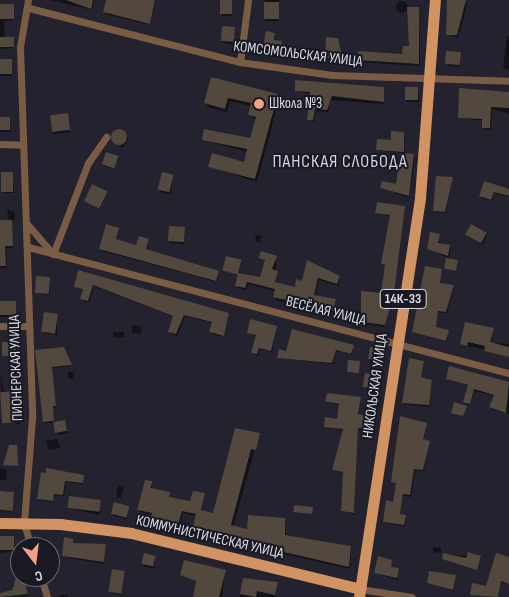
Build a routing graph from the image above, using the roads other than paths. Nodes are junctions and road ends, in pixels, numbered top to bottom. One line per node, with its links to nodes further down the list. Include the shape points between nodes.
1 (248, 0): 4 (street)
2 (435, 0): 5 (main road, НИКОЛЬСКАЯ УЛИЦА / 14К-33)
3 (29, 4): 4 (street, КОМСОМОЛЬСКАЯ УЛИЦА); 9 (street, ПИОНЕРСКАЯ УЛИЦА, via 20,47)
4 (240, 62): 5 (street, КОМСОМОЛЬСКАЯ УЛИЦА, via 332,75)
5 (430, 79): 6 (street, КОМСОМОЛЬСКАЯ УЛИЦА); 15 (main road, НИКОЛЬСКАЯ УЛИЦА / 14К-33, via 420,198)
6 (509, 82)
7 (106, 137): 12 (street, via 88,163)
8 (0, 144): 9 (street)
9 (23, 145): 10 (street, ПИОНЕРСКАЯ УЛИЦА)
10 (27, 224): 11 (street, ПИОНЕРСКАЯ УЛИЦА); 12 (street)
11 (28, 247): 12 (street); 14 (street, ПИОНЕРСКАЯ УЛИЦА)
12 (53, 254): 15 (street, ВЕСЁЛАЯ УЛИЦА)
13 (0, 326): 14 (street)
14 (27, 326): 18 (street, ПИОНЕРСКАЯ УЛИЦА, via 32,418)
15 (396, 343): 16 (street, ВЕСЁЛАЯ УЛИЦА); 20 (main road, НИКОЛЬСКАЯ УЛИЦА / 14К-33)
16 (509, 373)
17 (0, 523): 18 (main road, КОММУНИСТИЧЕСКАЯ УЛИЦА)
18 (24, 524): 19 (street, ПИОНЕРСКАЯ УЛИЦА); 20 (main road, КОММУНИСТИЧЕСКАЯ УЛИЦА, via 131,534)
19 (28, 537)
20 (360, 593): 21 (street, КОММУНИСТИЧЕСКАЯ УЛИЦА)
21 (410, 597)

